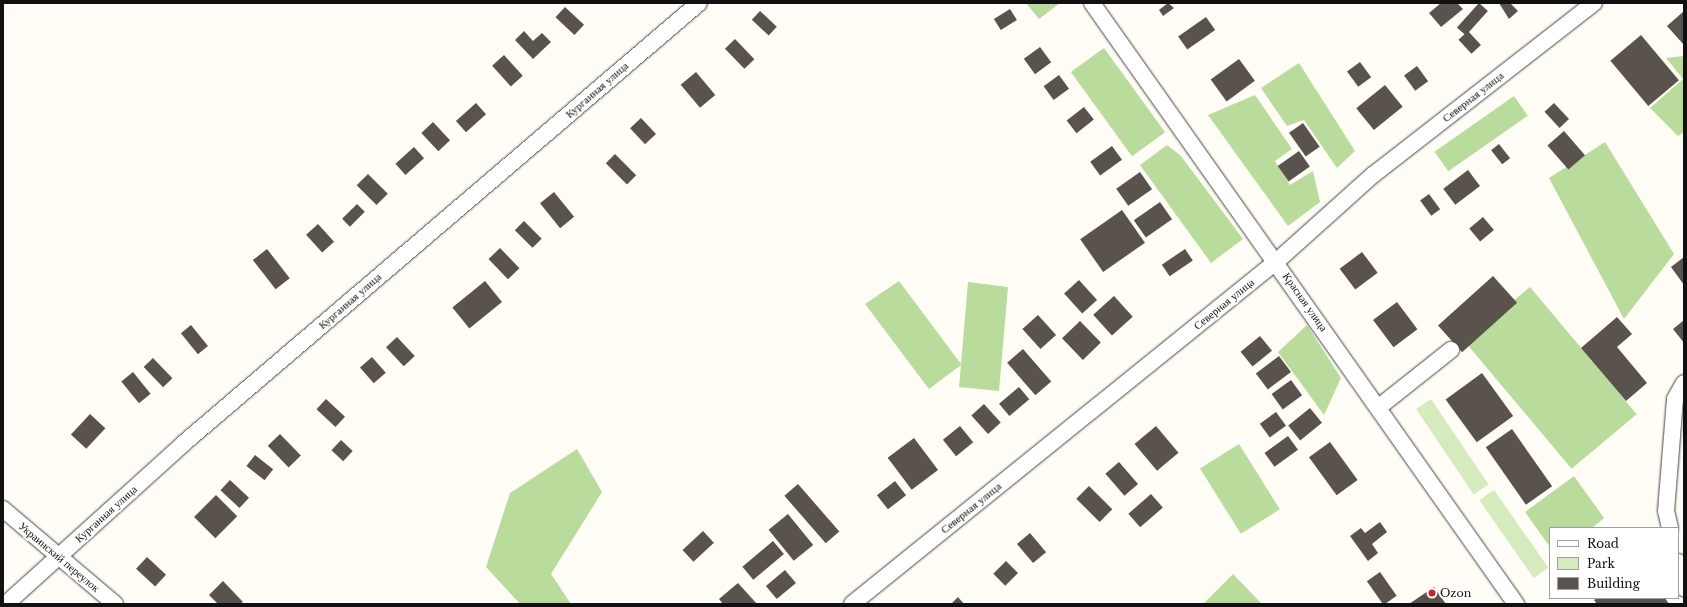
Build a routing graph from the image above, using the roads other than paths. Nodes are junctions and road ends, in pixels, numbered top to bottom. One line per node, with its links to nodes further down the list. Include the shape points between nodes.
1 (699, 3): 10 (street, Курганная улица, via 184,443)
2 (1092, 3): 4 (street, Красная улица)
3 (1594, 3): 4 (street, Северная улица, via 1373,174)
4 (1277, 261): 7 (street, Красная улица); 15 (street, Северная улица)
5 (1451, 350): 7 (street)
6 (1684, 383): 9 (street, via 1675,399 1666,511)
7 (1379, 408): 16 (street, Красная улица)
8 (3, 509): 10 (street, Украинский переулок)
9 (1670, 527)
10 (59, 557): 13 (street, Курганная улица); 14 (street, Украинский переулок)
11 (1679, 566): 12 (street)
12 (1684, 588)
13 (6, 604)
14 (114, 604)
15 (852, 604)
16 (1516, 604)

